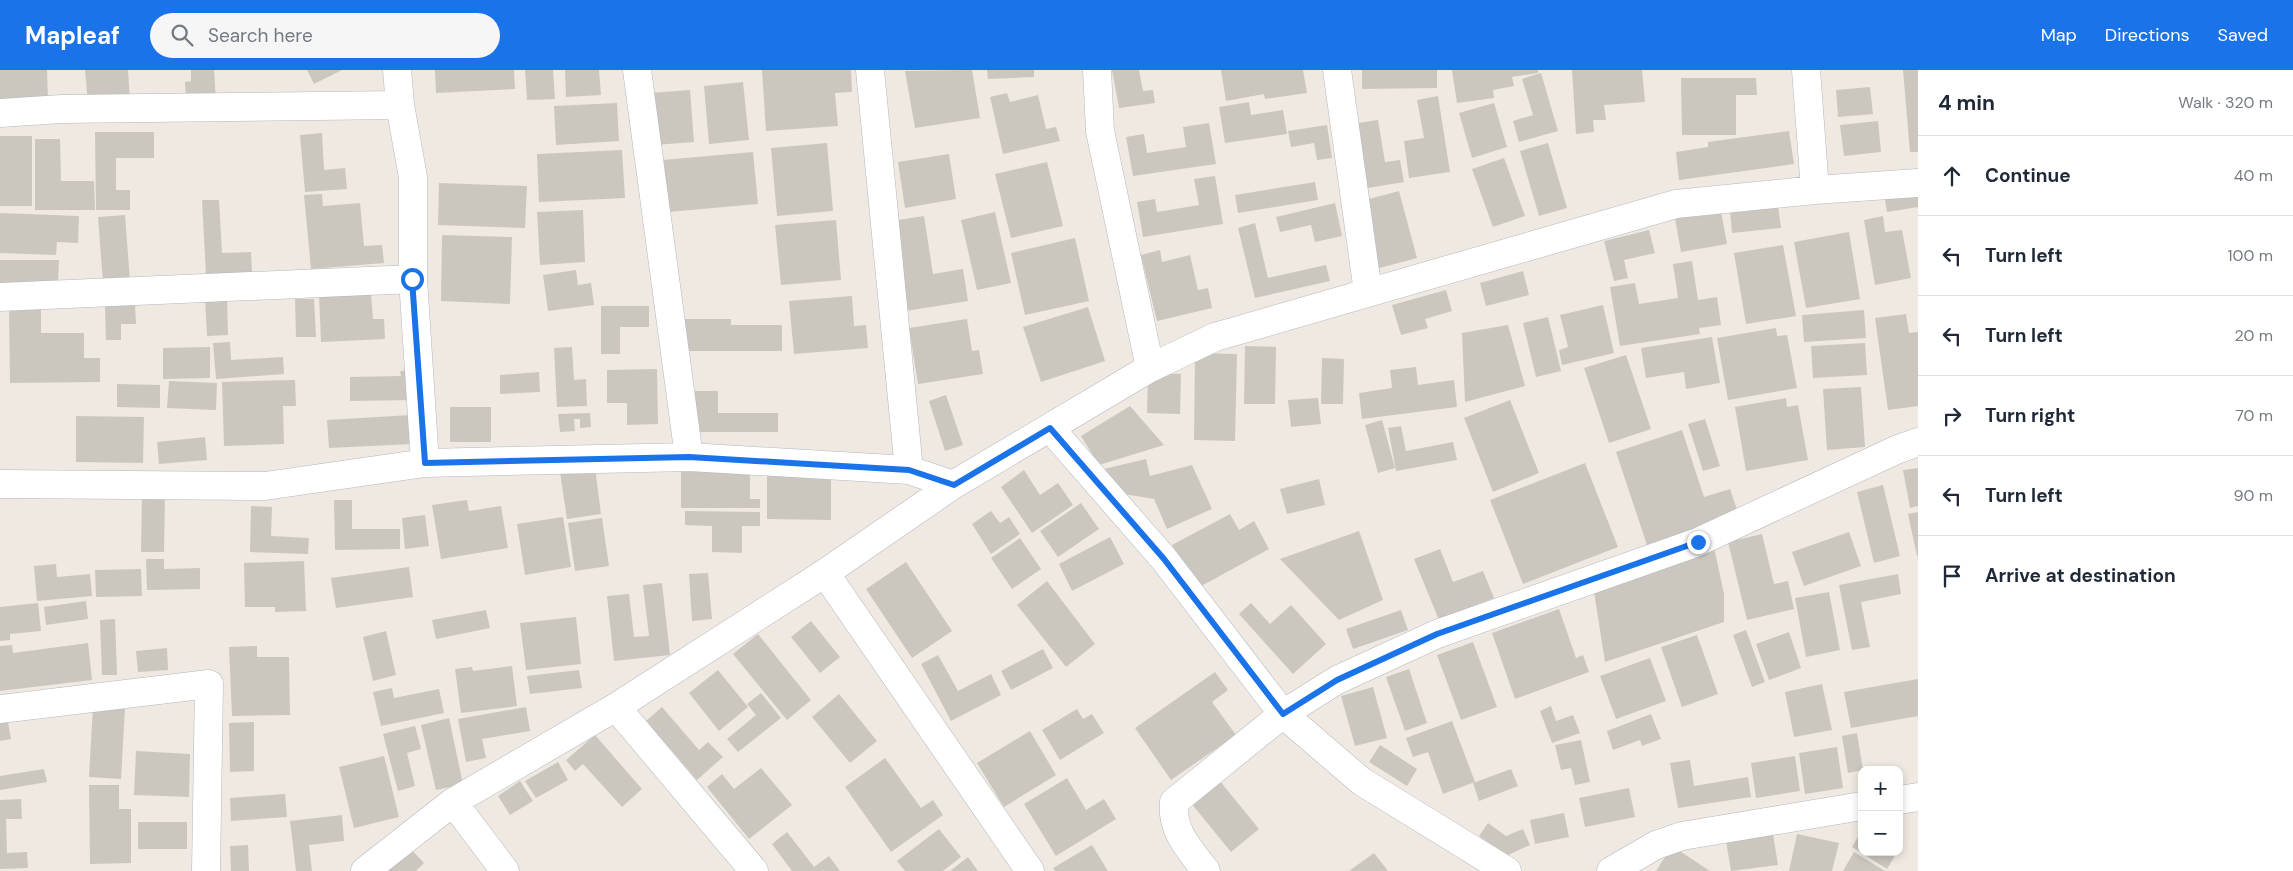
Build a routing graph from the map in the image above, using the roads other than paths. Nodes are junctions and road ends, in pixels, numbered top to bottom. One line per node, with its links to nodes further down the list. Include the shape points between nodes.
1 (397, 70): 7 (street)
2 (637, 70): 17 (street)
3 (870, 70): 19 (street)
4 (1097, 70): 14 (street, via 1100,131)
5 (1337, 70): 12 (street)
6 (1806, 70): 10 (street)
7 (400, 105): 8 (street, via 62,109); 11 (street, via 413,177)
8 (0, 114)
9 (1918, 183): 10 (street)
10 (1815, 190): 12 (street, via 1676,204)
11 (412, 279): 13 (street); 18 (street)
12 (1368, 292): 14 (street, via 1215,337)
13 (0, 297)
14 (1150, 368): 15 (street)
15 (1050, 428): 21 (street); 25 (street, via 1164,559)
16 (1918, 442): 25 (street, via 1698,542 1437,634 1337,680)
17 (689, 457): 18 (street); 19 (street)
18 (425, 463): 20 (street, via 265,486)
19 (909, 470): 21 (street)
20 (0, 484)
21 (954, 485): 22 (street)
22 (825, 573): 23 (street); 34 (street)
23 (616, 707): 28 (street); 33 (street)
24 (0, 709): 30 (street, via 209,684)
25 (1283, 714): 35 (street, via 1174,802 1178,832); 36 (street, via 1361,782)
26 (1918, 797): 27 (street)
27 (1903, 799)
28 (453, 802): 31 (street); 32 (street)
29 (1858, 807): 37 (street, via 1682,836 1656,845)
30 (206, 871)
31 (365, 871)
32 (505, 871)
33 (754, 871)
34 (1030, 871)
35 (1206, 871)
36 (1507, 871)
37 (1611, 871)

